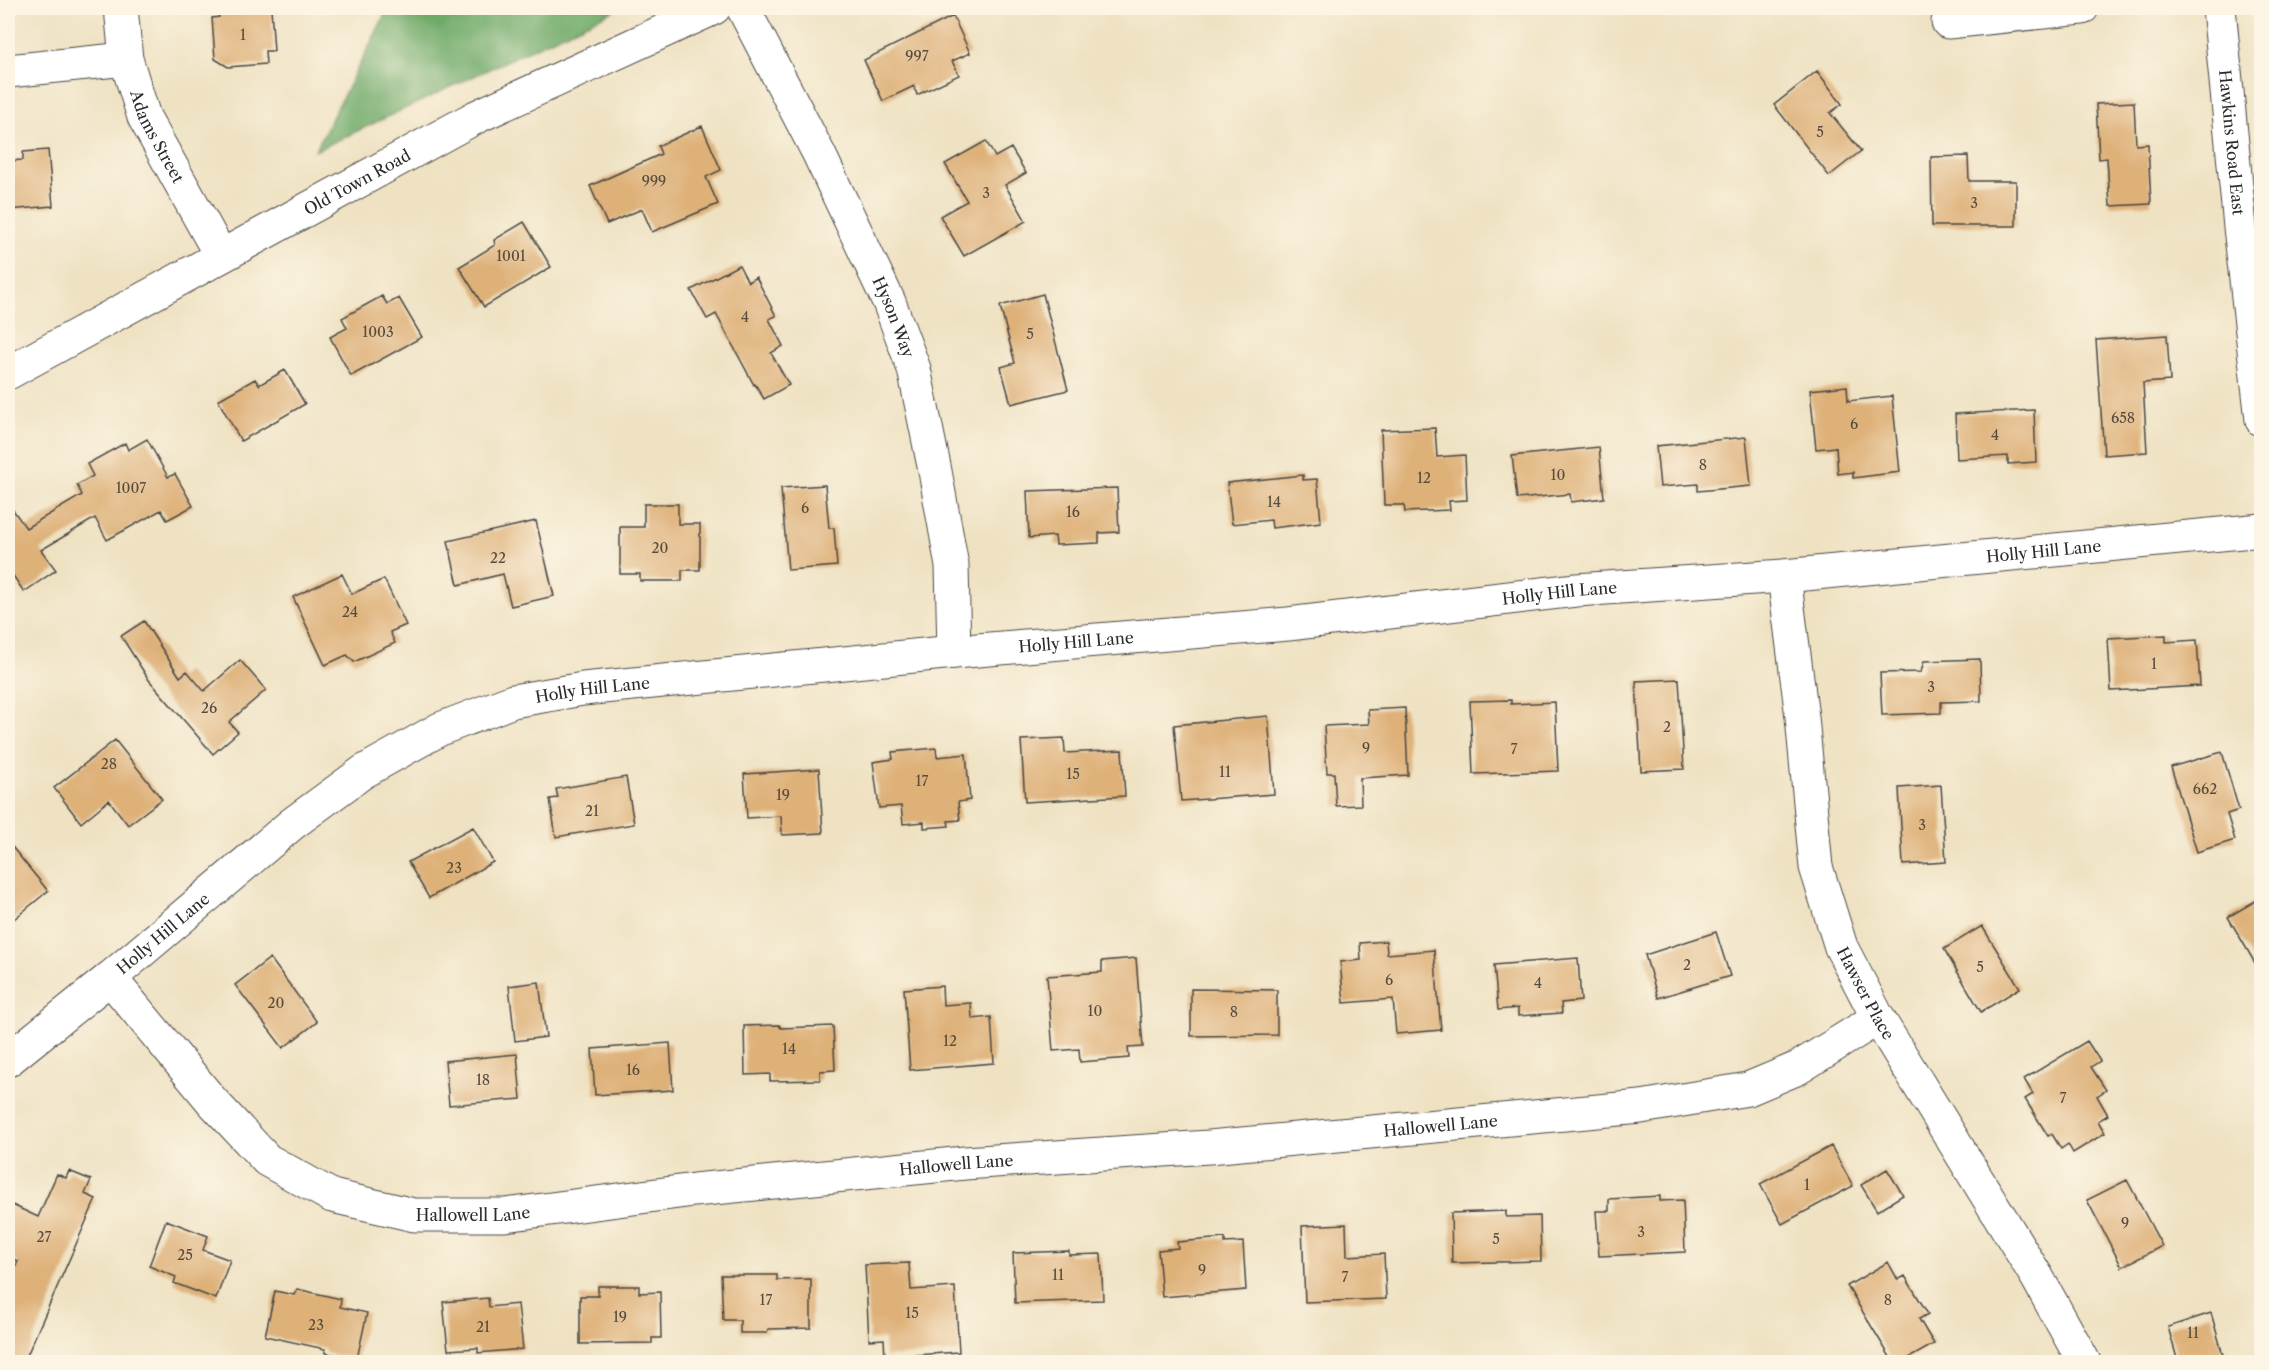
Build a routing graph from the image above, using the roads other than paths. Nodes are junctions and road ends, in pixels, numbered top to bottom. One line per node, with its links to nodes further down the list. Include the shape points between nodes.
1 (121, 8): 7 (street, Adams Street)
2 (714, 8): 9 (street, Old Town Road, via 476,117)
3 (743, 8): 14 (street, Hyson Way, via 819,154 889,302 914,369 952,566)
4 (2082, 8): 6 (street)
5 (2219, 8): 11 (street, Hawkins Road East)
6 (1948, 22)
7 (126, 59): 8 (street); 9 (street, Adams Street, via 144,117)
8 (8, 71)
9 (221, 256): 10 (street, Old Town Road)
10 (8, 373)
11 (2262, 420)
12 (2262, 530): 13 (street, Holly Hill Lane)
13 (1784, 576): 14 (street, Holly Hill Lane, via 1576,590 1288,624); 16 (street, Hawser Place, via 1816,867 1841,947)
14 (954, 652): 15 (street, Holly Hill Lane, via 583,689 513,701 440,729 363,772 292,824)
15 (110, 978): 16 (street, Hallowell Lane, via 212,1101 267,1160 332,1196 414,1215 505,1215 694,1190 965,1163 1209,1147 1641,1107 1748,1089 1798,1068); 17 (street, Holly Hill Lane)
16 (1878, 1018): 18 (street, Hawser Place, via 2037,1277)
17 (8, 1060)
18 (2084, 1362)

